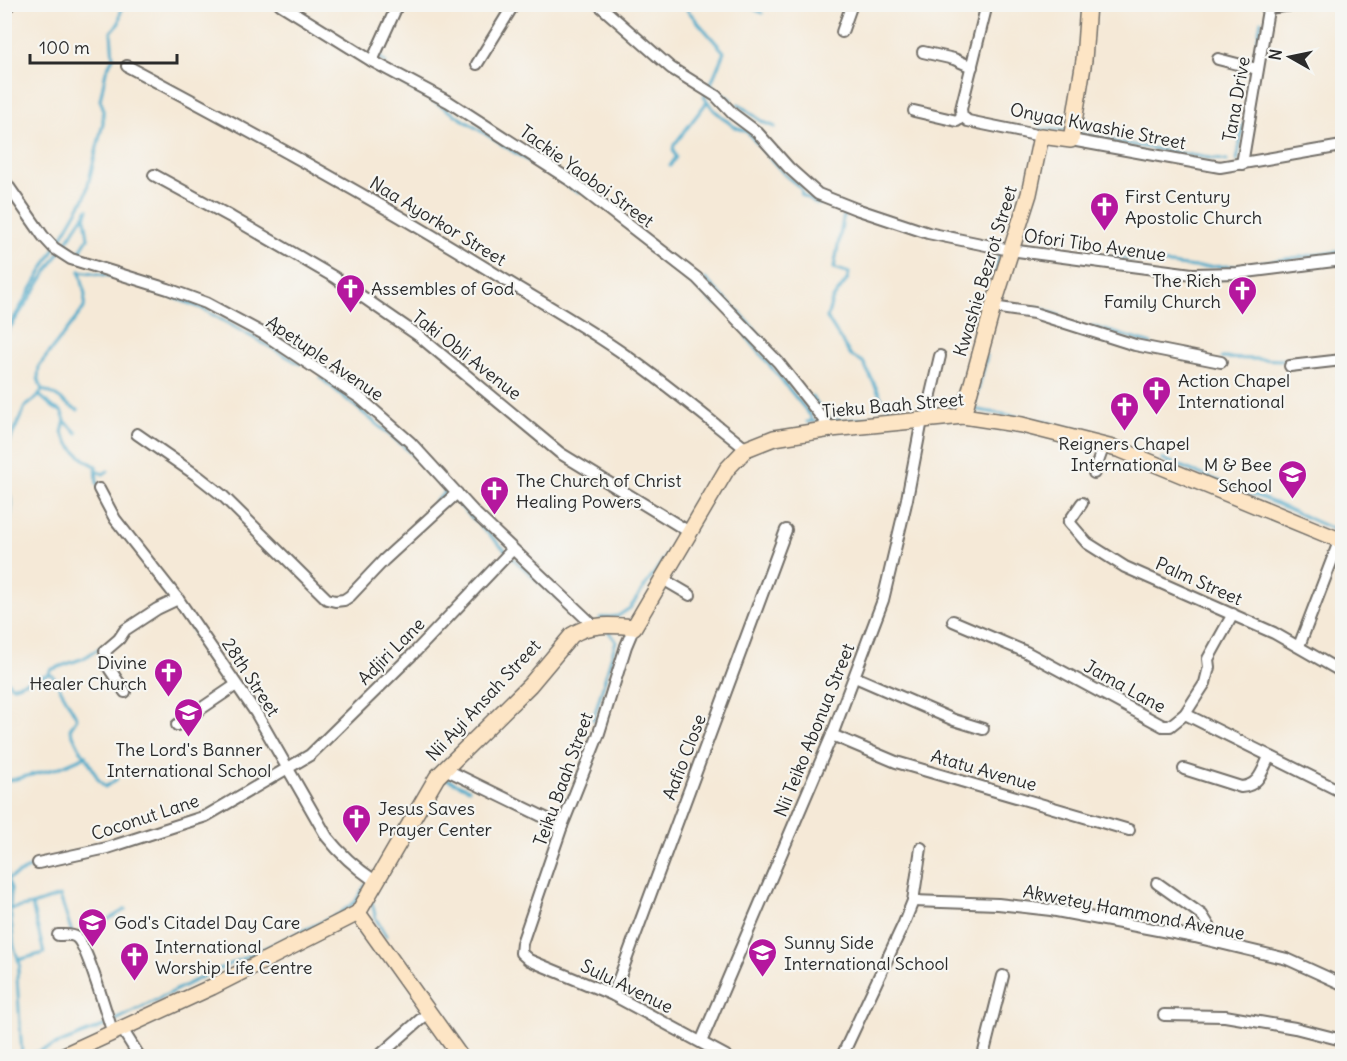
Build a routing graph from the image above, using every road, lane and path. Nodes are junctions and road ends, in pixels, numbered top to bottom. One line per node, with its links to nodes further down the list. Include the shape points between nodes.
1 (10, 4): 11 (street)
2 (280, 4): 15 (street, Tackie Yaoboi Street)
3 (398, 4): 15 (street)
4 (514, 4): 16 (street)
5 (598, 4): 28 (street, Ofori Tibo Avenue, via 663,61 707,90 763,138 818,194 928,233)
6 (852, 4): 12 (street)
7 (987, 4): 18 (street)
8 (1088, 4): 23 (street)
9 (1301, 4): 10 (street)
10 (1269, 6): 19 (street, Tana Drive)
11 (4, 11)
12 (842, 32)
13 (923, 52): 18 (street)
14 (1218, 59): 19 (street)
15 (372, 61): 37 (street, Tackie Yaoboi Street, via 449,102 573,182 697,278 778,362)
16 (477, 64)
17 (127, 66): 40 (street, Naa Ayorkor Street, via 307,162 452,247 626,356)
18 (972, 67): 21 (street)
19 (1257, 69): 25 (street, Tana Drive)
20 (914, 111): 21 (street, Onyaa Kwashie Street, via 957,121)
21 (962, 116): 22 (street, Onyaa Kwashie Street, via 968,121)
22 (1041, 135): 23 (street, Onyaa Kwashie Street); 28 (street, Kwashie Bezrot Street, via 1029,194)
23 (1071, 140): 25 (street, Onyaa Kwashie Street, via 1197,164)
24 (1342, 146): 25 (street, Onyaa Kwashie Street)
25 (1242, 164)
26 (154, 175): 46 (street, Taki Obli Avenue, via 333,278 419,336 560,453)
27 (4, 180): 43 (street, Apetuple Avenue, via 54,248 71,259 206,303 264,334 360,398 410,442)
28 (1010, 250): 29 (street, Ofori Tibo Avenue, via 1207,276); 30 (street, Kwashie Bezrot Street)
29 (1342, 260)
30 (993, 308): 33 (street, via 1034,313 1135,345); 35 (street, Kwashie Bezrot Street)
31 (940, 356): 36 (street, Nii Teiko Abonua Street)
32 (1342, 360): 34 (street)
33 (1221, 362)
34 (1290, 366)
35 (963, 416): 36 (street, Tieku Baah Street); 39 (street, Tieku Baah Street)
36 (925, 419): 37 (street, Tieku Baah Street); 58 (street, Nii Teiko Abonua Street, via 883,600)
37 (831, 429): 40 (street, Tieku Baah Street, via 774,438)
38 (137, 434): 43 (street, via 223,496 327,598 335,601 344,600 361,586)
39 (1104, 445): 41 (street); 47 (street, Tieku Baah Street)
40 (746, 449): 46 (street, Tieku Baah Street, via 728,470)
41 (1094, 473)
42 (99, 489): 51 (street, 28th Street, via 115,519)
43 (457, 493): 48 (street, Apetuple Avenue)
44 (1082, 503): 52 (street, Palm Street, via 1069,522 1087,543 1125,567)
45 (786, 530): 83 (street, Aafio Close)
46 (691, 533): 49 (street, Tieku Baah Street)
47 (1342, 538): 56 (street)
48 (512, 550): 54 (street, Apetuple Avenue); 66 (street, Adjiri Lane, via 310,755)
49 (661, 578): 50 (street); 55 (street, Tieku Baah Street)
50 (690, 595)
51 (178, 599): 59 (street, 28th Street); 60 (street, via 125,630 105,651 109,668)
52 (1233, 614): 56 (street, Palm Street); 61 (street, via 1208,659 1205,683)
53 (952, 621): 61 (street, Jama Lane, via 1026,652 1163,726 1170,726)
54 (594, 626): 55 (street, Nii Ayi Ansah Street); 67 (street, Nii Ayi Ansah Street, via 572,635 530,685)
55 (634, 627): 70 (street, Teiku Baah Street, via 598,736)
56 (1299, 646): 57 (street, Palm Street)
57 (1342, 672)
58 (855, 677): 63 (street); 64 (street, Nii Teiko Abonua Street)
59 (236, 685): 62 (street); 66 (street, 28th Street)
60 (125, 692)
61 (1185, 714): 65 (street, Jama Lane)
62 (177, 725)
63 (983, 729)
64 (832, 735): 71 (street, Atatu Avenue, via 896,762); 88 (street, Nii Teiko Abonua Street)
65 (1269, 757): 68 (street, via 1256,782 1241,787); 69 (street, Jama Lane)
66 (287, 768): 73 (street, Coconut Lane, via 206,816 107,848); 74 (street, 28th Street, via 327,837 356,869)
67 (445, 769): 70 (street); 74 (street, Nii Ayi Ansah Street)
68 (1184, 769)
69 (1342, 792)
70 (562, 826): 79 (street, Teiku Baah Street)
71 (1129, 830)
72 (921, 848): 76 (street)
73 (38, 863)
74 (375, 882): 77 (street, Nii Ayi Ansah Street)
75 (1157, 883): 80 (street, via 1202,915)
76 (913, 901): 80 (street, Akwetey Hammond Avenue, via 1051,910); 94 (street)
77 (358, 913): 84 (street); 86 (street)
78 (58, 934): 86 (street, via 80,940)
79 (522, 943): 83 (street, Sulu Avenue, via 525,958)
80 (1220, 943): 82 (street, Akwetey Hammond Avenue, via 1287,959)
81 (1003, 976): 95 (street)
82 (1342, 984)
83 (613, 995): 88 (street, Sulu Avenue)
84 (429, 1012): 91 (street); 92 (street)
85 (1164, 1015): 87 (street, via 1225,1016)
86 (118, 1031): 89 (street); 90 (street)
87 (1342, 1040)
88 (701, 1042): 93 (street, Sulu Avenue)
89 (62, 1056)
90 (139, 1056)
91 (379, 1056)
92 (459, 1056)
93 (726, 1056)
94 (842, 1056)
95 (983, 1056)

